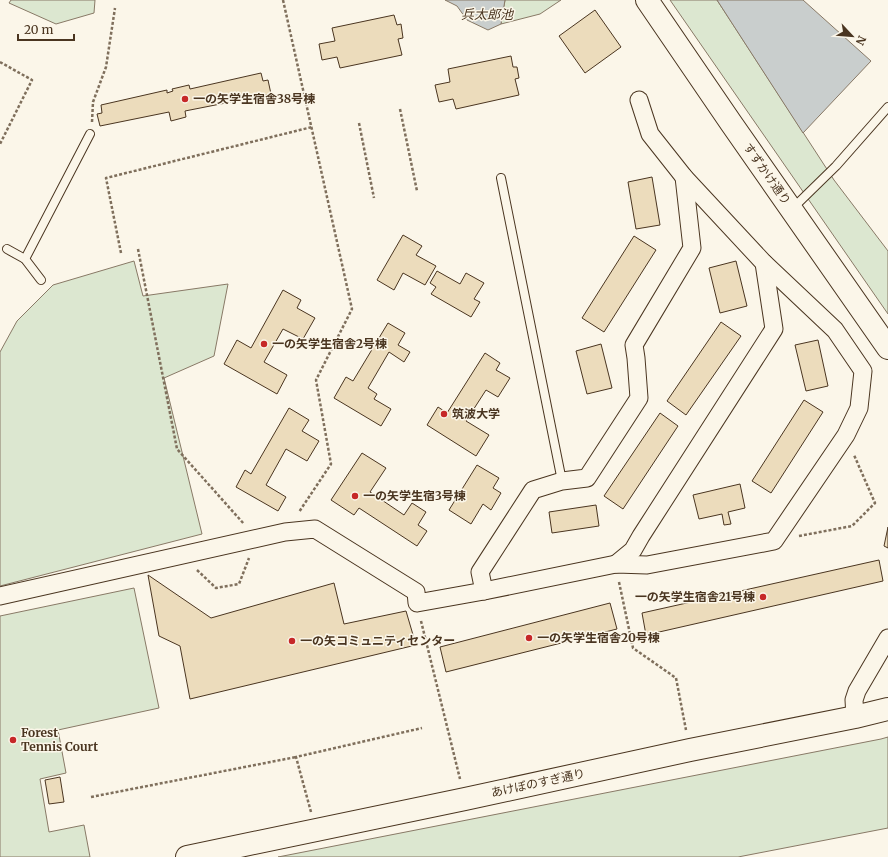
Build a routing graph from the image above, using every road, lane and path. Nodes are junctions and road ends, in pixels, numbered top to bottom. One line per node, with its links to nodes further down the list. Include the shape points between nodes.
1 (283, 0): 9 (path)
2 (647, 0): 16 (street, すずかけ通り)
3 (115, 8): 10 (path, via 106,67 93,102)
4 (0, 62): 11 (path, via 32,80)
5 (639, 100): 12 (street, via 650,134)
6 (888, 107): 16 (lane, via 836,166)
7 (400, 109): 14 (path)
8 (359, 123): 15 (path)
9 (312, 127): 19 (path, via 106,178); 26 (path, via 352,309 316,380 332,464)
10 (90, 134): 20 (lane)
11 (0, 144)
12 (684, 177): 21 (street); 25 (street, via 692,248 634,345 639,398 586,478)
13 (501, 178): 25 (lane)
14 (417, 190)
15 (374, 198)
16 (792, 209): 23 (street, すずかけ通り)
17 (7, 249): 20 (lane)
18 (138, 249): 27 (path, via 177,449)
19 (121, 253)
20 (25, 259): 22 (lane)
21 (764, 263): 24 (street, via 835,330 863,371 859,408); 30 (street, via 774,329 633,550)
22 (41, 280)
23 (888, 348)
24 (846, 435): 28 (street); 28 (path, via 875,503 852,526)
25 (562, 481): 31 (street, via 533,490 480,572)
26 (285, 532): 27 (street); 33 (street, via 315,529 416,592)
27 (257, 539): 29 (street); 29 (path, via 239,584 216,588)
28 (774, 541): 30 (street, via 647,565)
29 (182, 556): 32 (street)
30 (616, 564): 31 (street); 38 (path, via 633,648 676,678)
31 (484, 591): 33 (street)
32 (0, 596)
33 (417, 603): 41 (path)
34 (888, 638): 36 (street, via 857,691 854,700)
35 (888, 709): 36 (street, あけぼのすぎ通り)
36 (855, 717): 38 (street, あけぼのすぎ通り)
37 (422, 728): 39 (path)
38 (690, 750): 41 (street, あけぼのすぎ通り)
39 (296, 757): 40 (path); 42 (path)
40 (92, 797)
41 (465, 799): 42 (street, あけぼのすぎ通り)
42 (316, 830): 43 (street, あけぼのすぎ通り)
43 (187, 857)

